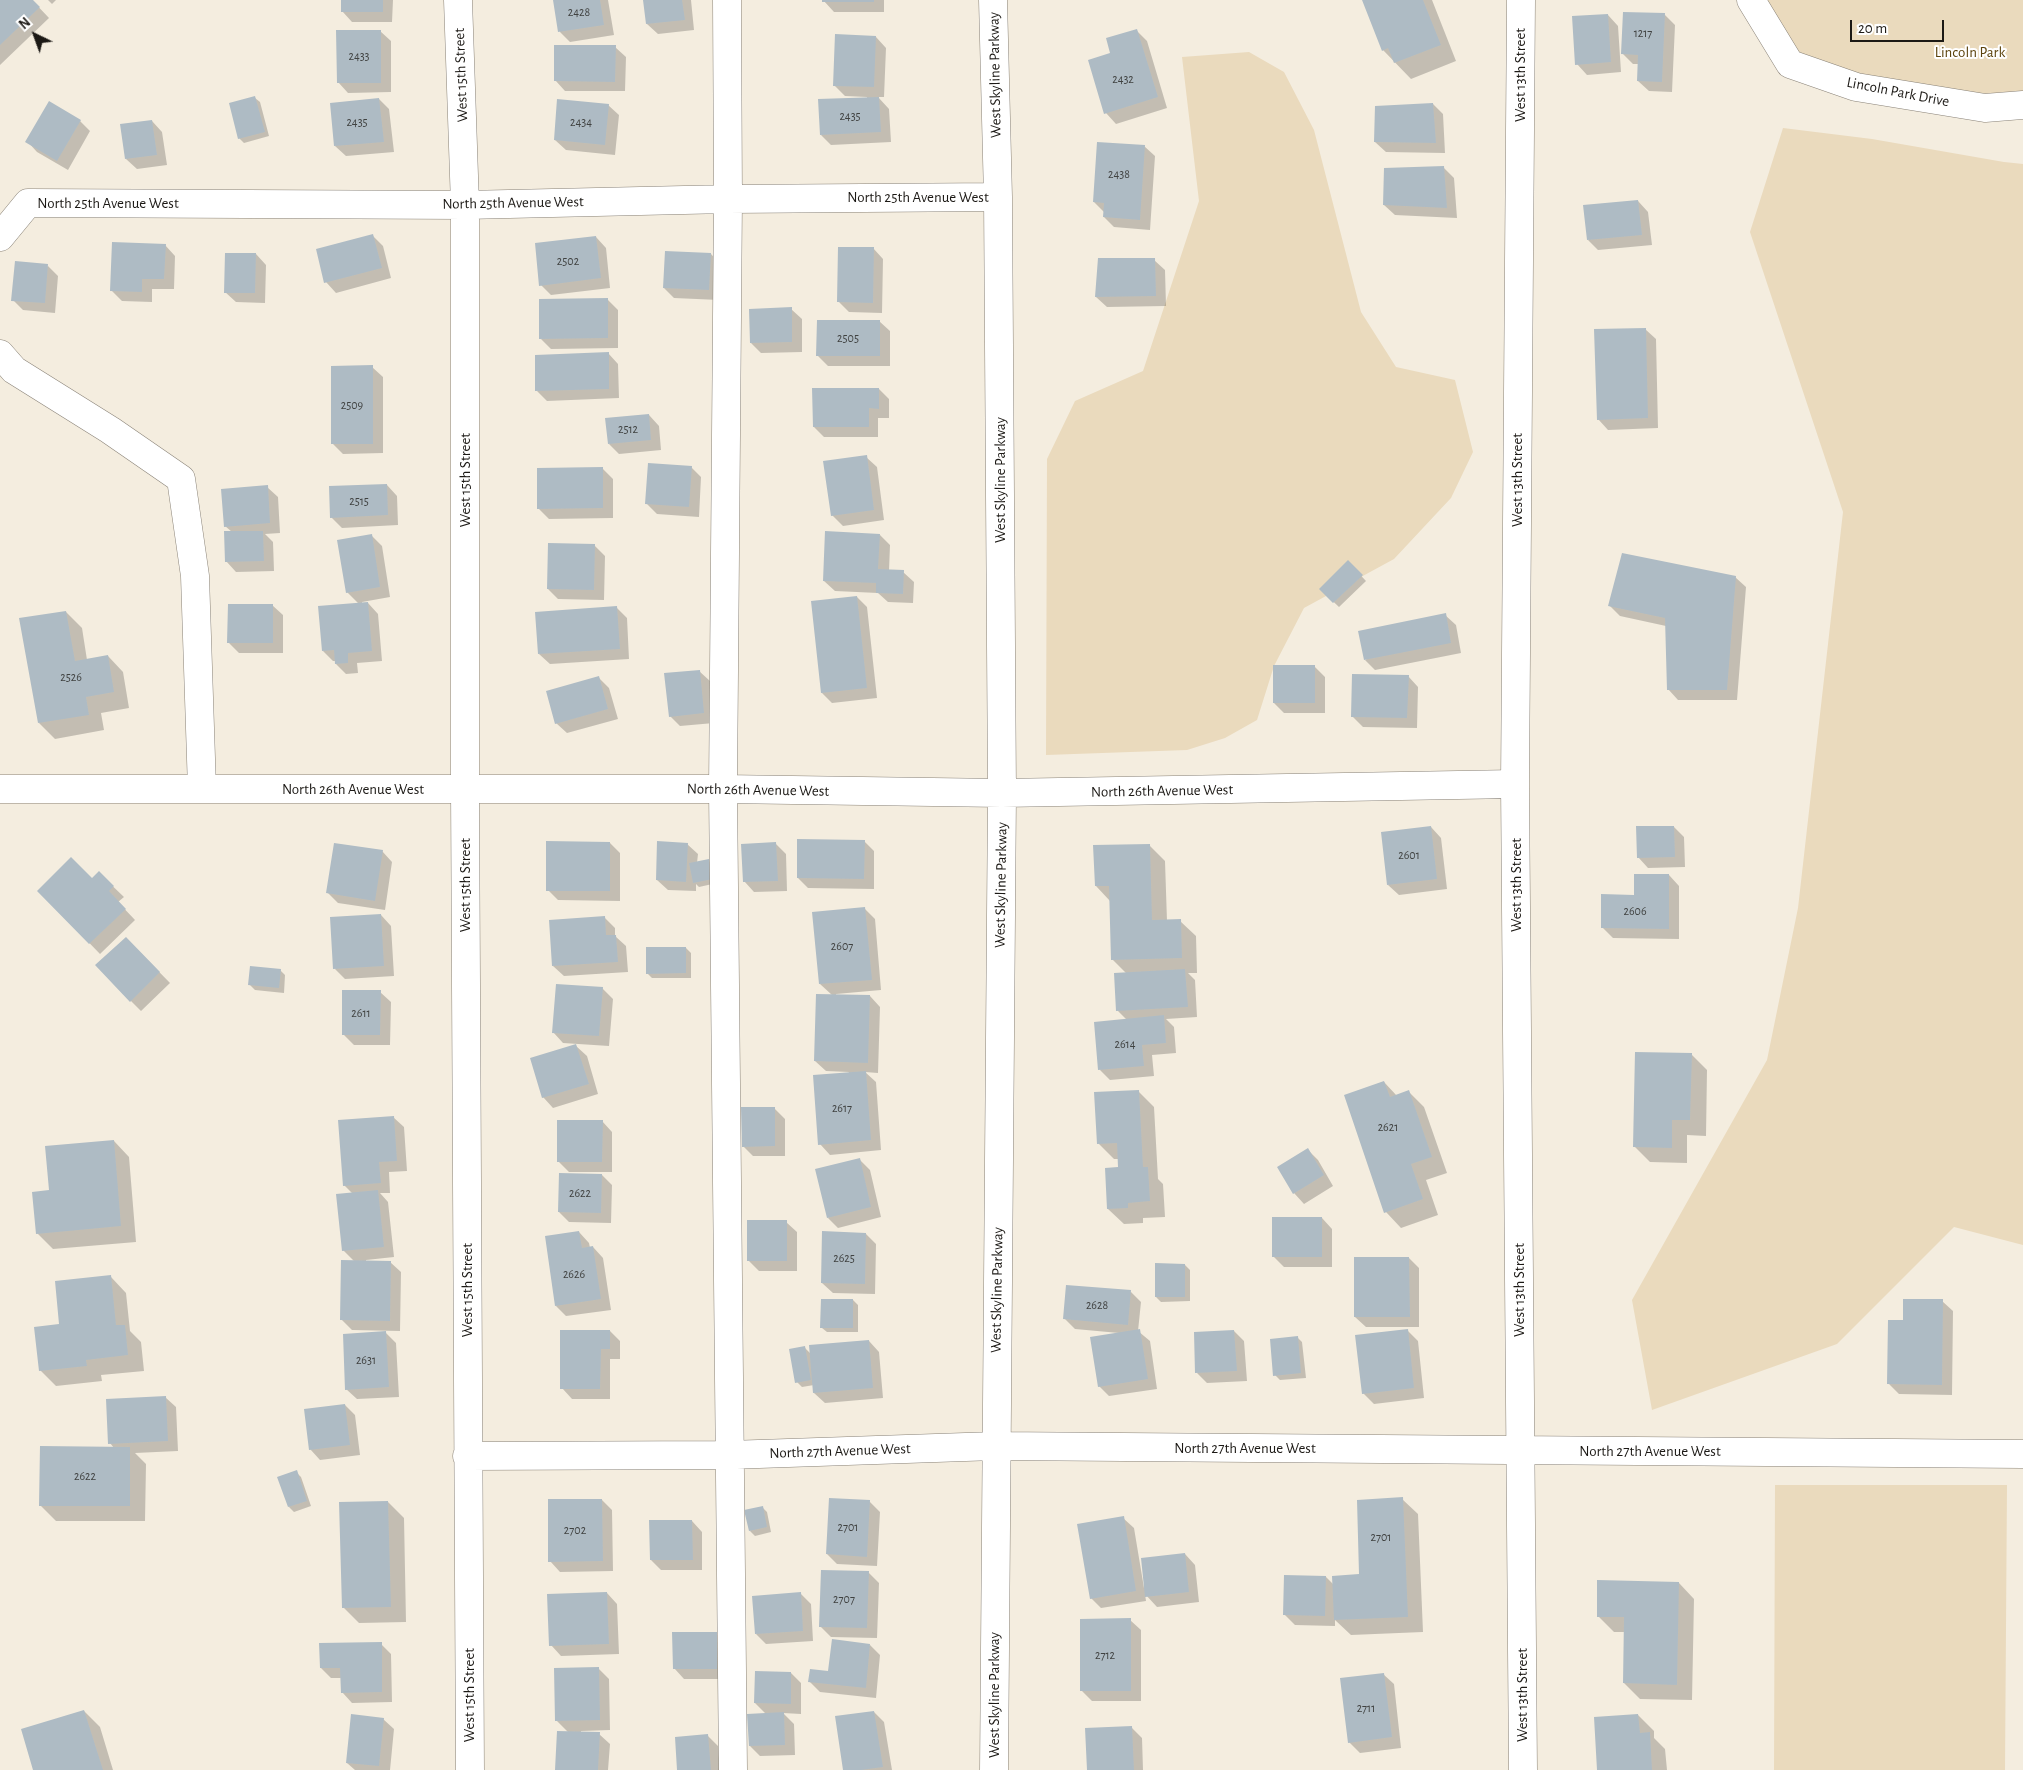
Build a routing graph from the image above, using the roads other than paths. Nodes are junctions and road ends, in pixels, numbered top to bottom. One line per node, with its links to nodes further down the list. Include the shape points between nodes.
1 (458, 0): 9 (street, West 15th Street)
2 (727, 0): 8 (street)
3 (993, 0): 7 (street, West Skyline Parkway)
4 (1521, 0): 12 (street, West 13th Street)
5 (1751, 0): 6 (street, Lincoln Park Drive, via 1790,64 1856,87 1986,108)
6 (2023, 105)
7 (998, 196): 8 (street, North 25th Avenue West); 17 (street, West Skyline Parkway)
8 (728, 198): 9 (street, North 25th Avenue West); 15 (street)
9 (465, 205): 10 (street, North 25th Avenue West, via 28,203); 13 (street, West 15th Street)
10 (0, 237)
11 (0, 354): 14 (street, via 14,370 181,479 195,576)
12 (1515, 784): 17 (street, North 26th Avenue West); 19 (street, West 13th Street)
13 (464, 788): 14 (street, North 26th Avenue West); 15 (street, North 26th Avenue West); 22 (street, West 15th Street)
14 (202, 789): 16 (street, North 26th Avenue West)
15 (724, 789): 17 (street, North 26th Avenue West); 21 (street)
16 (0, 790)
17 (1002, 793): 18 (street, West Skyline Parkway)
18 (996, 1446): 19 (street, North 27th Avenue West); 21 (street, North 27th Avenue West); 25 (street, West Skyline Parkway)
19 (1521, 1450): 20 (street, North 27th Avenue West); 26 (street, West 13th Street)
20 (2023, 1454)
21 (729, 1455): 22 (street, North 27th Avenue West); 24 (street)
22 (468, 1456): 23 (street, West 15th Street)
23 (470, 1770)
24 (732, 1770)
25 (994, 1770)
26 (1523, 1770)

